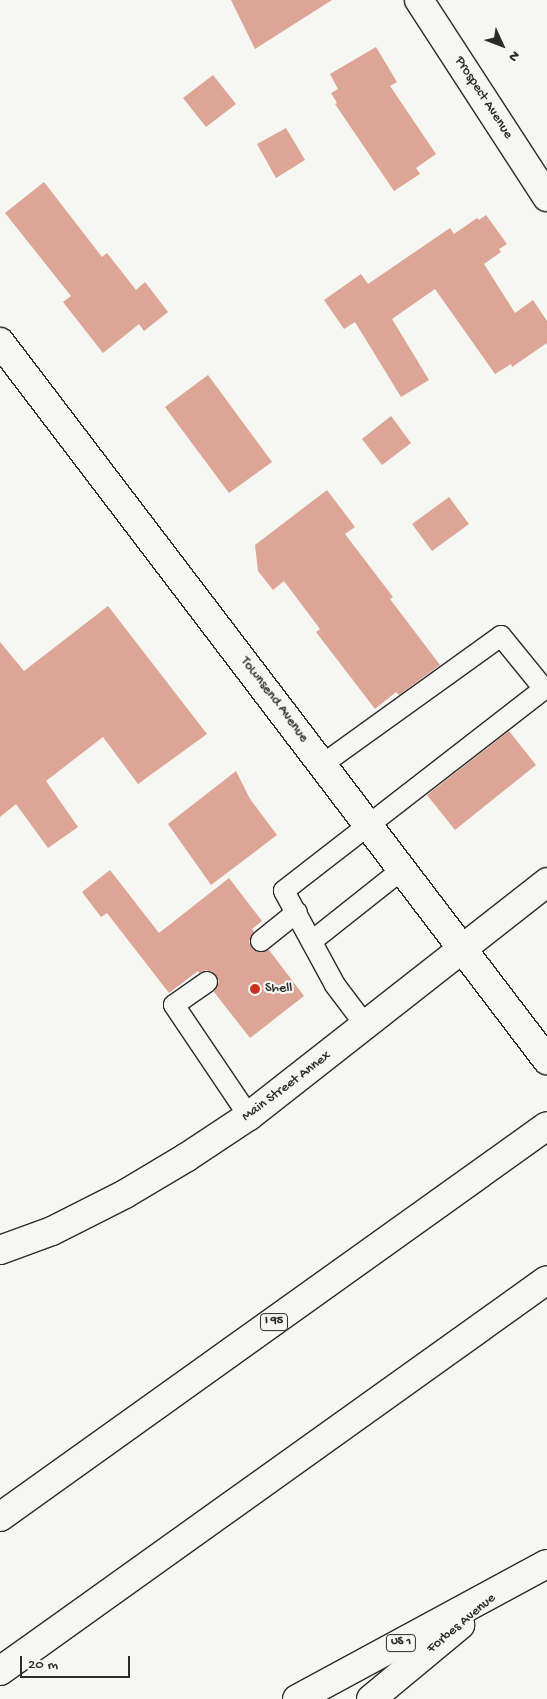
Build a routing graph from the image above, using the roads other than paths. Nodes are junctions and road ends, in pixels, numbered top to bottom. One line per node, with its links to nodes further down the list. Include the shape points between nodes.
1 (419, 0): 2 (main road, Prospect Avenue)
2 (547, 197)
3 (0, 342): 4 (main road, Townsend Avenue)
4 (323, 764): 5 (main road, Townsend Avenue); 5 (lane, via 502,636 544,689)
5 (368, 824): 6 (main road, Townsend Avenue); 8 (lane, via 284,891)
6 (403, 870): 10 (lane); 11 (main road, Townsend Avenue)
7 (547, 882): 11 (main road, Main Street Annex)
8 (297, 912): 9 (lane); 10 (lane)
9 (261, 941)
10 (312, 942): 13 (lane, via 334,985)
11 (464, 948): 13 (main road, Main Street Annex); 14 (main road, Townsend Avenue)
12 (207, 982): 15 (lane, via 174,1006)
13 (366, 1026): 15 (main road, Main Street Annex)
14 (547, 1060)
15 (249, 1116): 17 (main road, Main Street Annex, via 187,1158 125,1194 52,1232)
16 (547, 1126): 19 (main road, I 95)
17 (0, 1250)
18 (547, 1280): 22 (main road)
19 (0, 1517)
20 (547, 1564): 21 (main road, Forbes Avenue / US 1)
21 (506, 1588): 23 (main road, Forbes Avenue / US 1); 24 (main road, Forbes Avenue / US 1)
22 (0, 1671)
23 (297, 1699)
24 (371, 1699)

